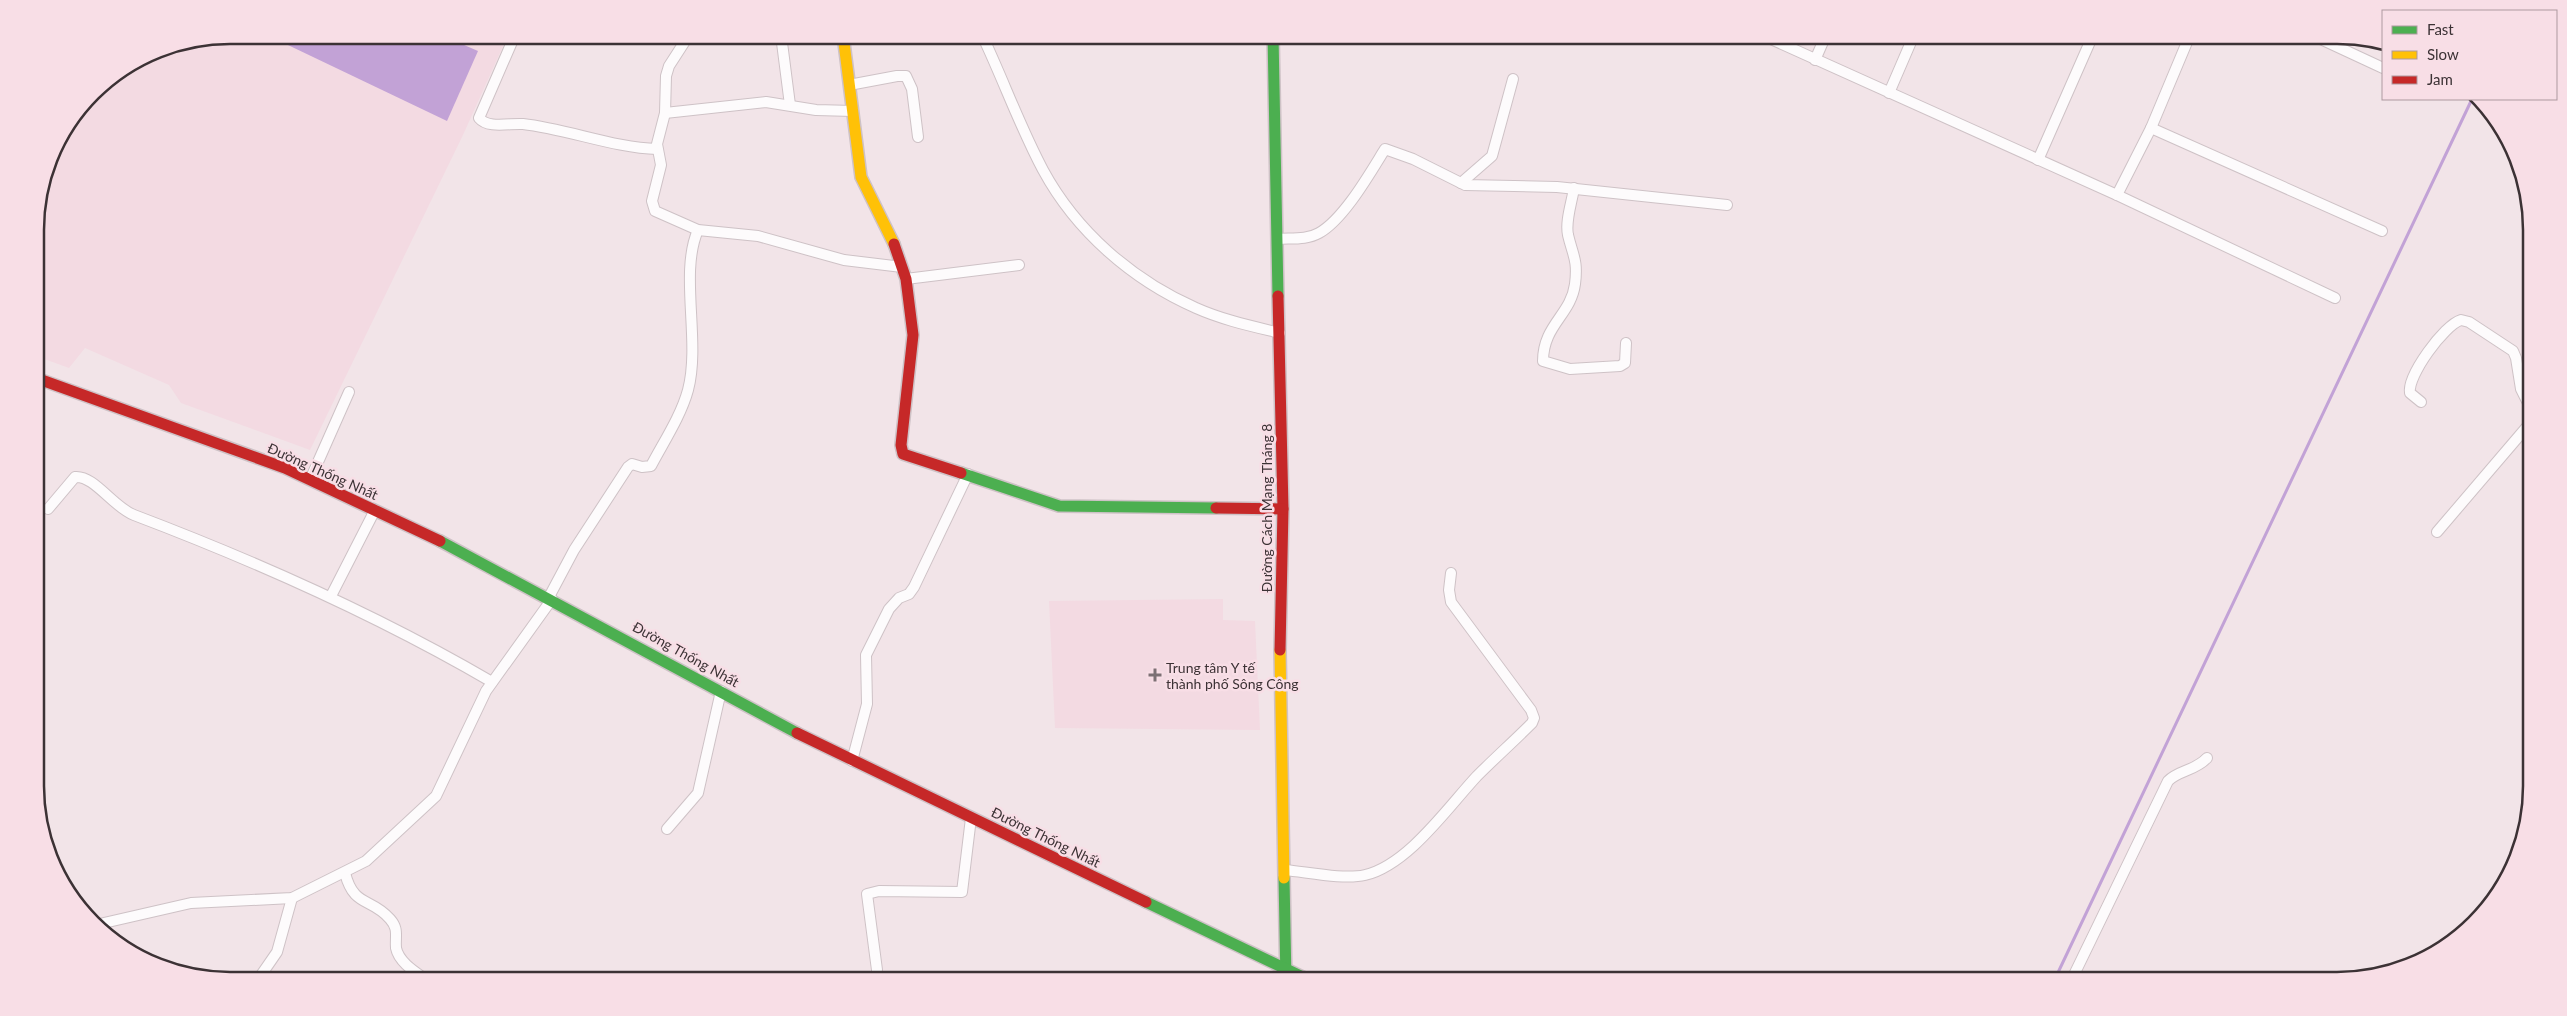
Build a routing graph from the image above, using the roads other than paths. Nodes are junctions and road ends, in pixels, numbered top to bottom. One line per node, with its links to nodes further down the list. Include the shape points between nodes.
1 (511, 44): 23 (street, via 479,118 482,122 523,124)
2 (683, 44): 20 (street, via 666,76)
3 (782, 44): 18 (street)
4 (844, 44): 16 (street)
5 (986, 44): 36 (street, via 1044,172 1061,200 1101,246 1138,276 1195,308)
6 (1273, 44): 31 (street, Đường Cách Mạng Tháng 8)
7 (1781, 44): 13 (street)
8 (1822, 44): 13 (street)
9 (1910, 44): 17 (street)
10 (2089, 44): 24 (street)
11 (2186, 44): 21 (street)
12 (2331, 44): 14 (street)
13 (1816, 60): 17 (street)
14 (2382, 68)
15 (1513, 79): 25 (street, via 1492,156)
16 (850, 85): 19 (street); 22 (street, via 906,76 912,89)
17 (1889, 93): 24 (street)
18 (790, 105): 19 (street, via 816,110); 20 (street, via 766,102)
19 (853, 111): 33 (street, via 861,177 894,243)
20 (665, 113): 23 (street)
21 (2151, 128): 27 (street); 30 (street)
22 (918, 137)
23 (657, 149): 29 (street, via 660,165 653,208)
24 (2038, 160): 27 (street)
25 (1461, 183): 26 (street, via 1479,187); 31 (street, via 1385,149 1367,179 1329,226 1309,237)
26 (1574, 188): 28 (street); 37 (street, via 1568,227 1576,261 1575,284 1564,312 1548,333 1543,361 1570,369 1620,366 1625,363)
27 (2117, 196): 35 (street)
28 (1728, 205)
29 (698, 230): 33 (street, via 758,236 844,260); 51 (street, via 690,252 692,331 688,391 651,466 632,464 628,467 574,550)
30 (2382, 231)
31 (1278, 239): 36 (street, Đường Cách Mạng Tháng 8)
32 (1019, 265): 34 (street)
33 (902, 267): 34 (street)
34 (906, 280): 43 (street, via 913,335 901,450 908,457)
35 (2335, 298)
36 (1280, 333): 46 (street, Đường Cách Mạng Tháng 8)
37 (1626, 343)
38 (44, 381): 44 (street, Đường Thống Nhất)
39 (349, 392): 44 (street)
40 (2523, 393): 41 (street, via 2513,351 2461,320 2440,338 2408,387)
41 (2421, 402)
42 (2523, 431): 48 (street)
43 (968, 474): 46 (street, via 1059,506); 55 (street, via 914,587 889,609 866,656 868,704)
44 (310, 480): 47 (street, Đường Thống Nhất)
45 (48, 509): 50 (street, via 75,476 81,476 129,513 231,552)
46 (1284, 509): 58 (street, Đường Cách Mạng Tháng 8, via 1280,656)
47 (375, 510): 50 (street); 51 (street, Đường Thống Nhất)
48 (2437, 532)
49 (1451, 573): 58 (street, via 1451,602 1531,710 1532,723 1412,847 1375,872 1350,876)
50 (331, 596): 52 (street)
51 (551, 598): 52 (street); 53 (street, Đường Thống Nhất)
52 (492, 682): 59 (street, via 436,796 366,862)
53 (721, 691): 55 (street, Đường Thống Nhất); 57 (street, via 698,793)
54 (2208, 758): 67 (street, via 2168,781)
55 (852, 761): 56 (street, Đường Thống Nhất)
56 (971, 818): 62 (street, via 962,892 868,894); 65 (street, Đường Thống Nhất)
57 (666, 829)
58 (1285, 870): 66 (street, Đường Cách Mạng Tháng 8)
59 (345, 874): 60 (street); 64 (street, via 354,894 382,911 396,926 399,953)
60 (292, 898): 61 (street, via 185,904); 63 (street, via 278,952)
61 (104, 923)
62 (877, 970)
63 (264, 972)
64 (416, 972)
65 (1280, 972)
66 (1286, 972)
67 (2075, 972)

